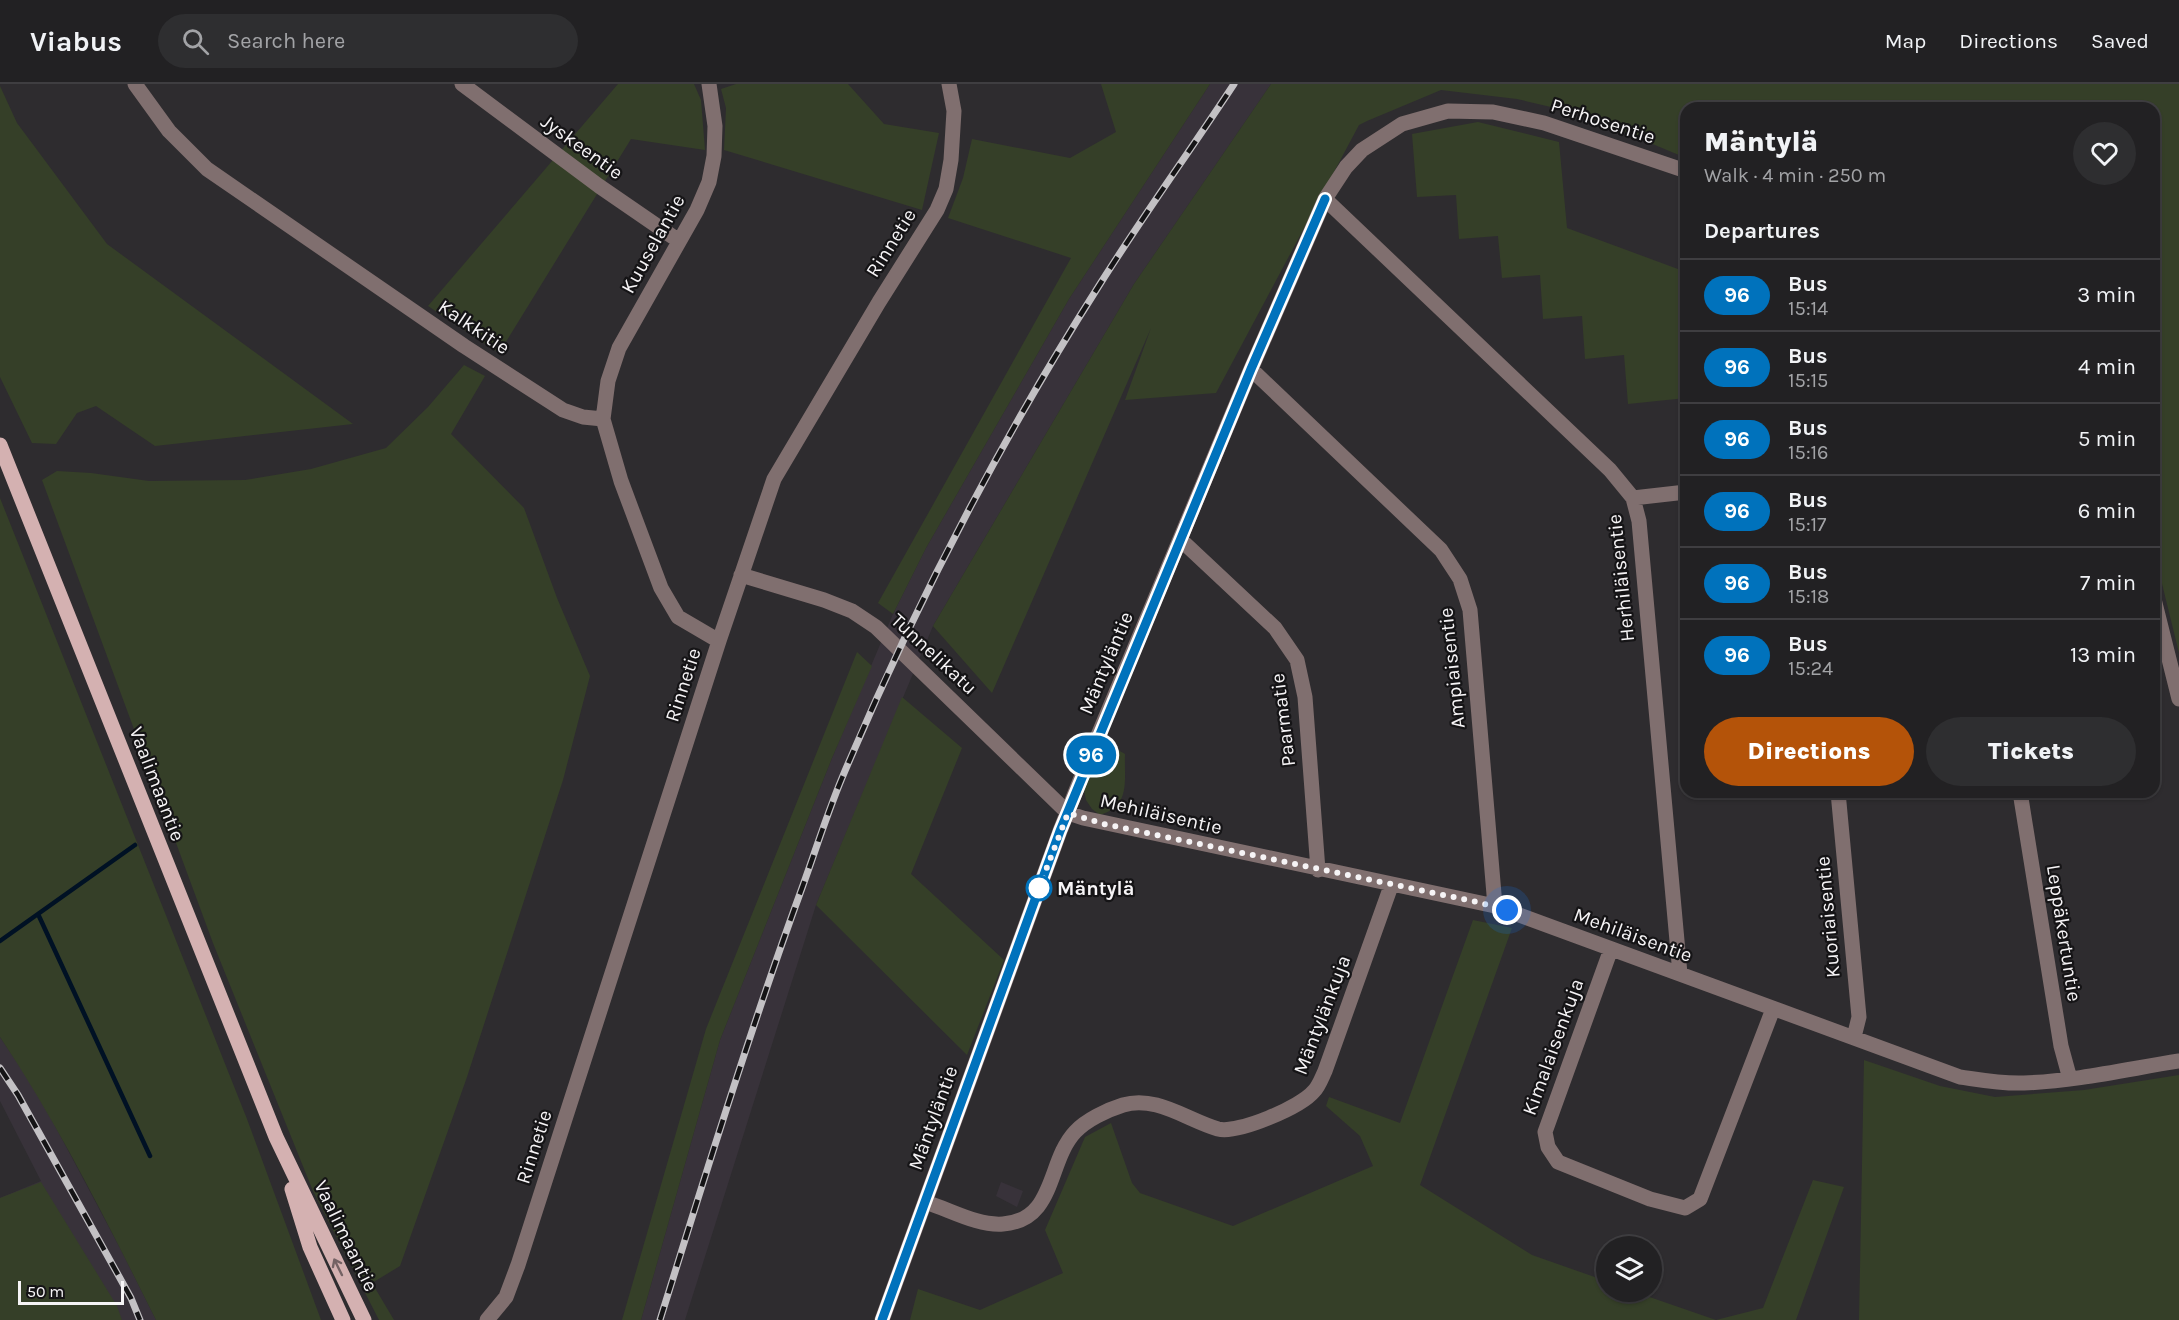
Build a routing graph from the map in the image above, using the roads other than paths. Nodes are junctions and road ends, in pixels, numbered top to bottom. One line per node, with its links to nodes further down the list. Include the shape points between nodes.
1 (135, 84): 9 (street, Kalkkitie, via 169,131 207,169 563,410)
2 (462, 84): 7 (street, Jyskeentie)
3 (709, 84): 7 (street, Kuuselantie, via 715,126 714,156 698,210)
4 (949, 84): 14 (street, Rinnetie, via 954,111 946,189 774,479)
5 (1680, 169): 6 (street, Perhosentie, via 1544,123 1493,112 1448,111 1402,124 1362,150)
6 (1325, 199): 8 (street, Mäntyläntie); 12 (street, Herhiläisentie, via 1610,470)
7 (679, 241): 9 (street, Kuuselantie, via 619,348)
8 (1251, 369): 13 (street, Mäntyläntie); 23 (street, Ampiaisentie, via 1441,549 1460,579 1470,610)
9 (603, 419): 16 (street, via 621,481 661,588 678,617)
10 (0, 445): 30 (main road, Vaalimaantie)
11 (1680, 493): 12 (street)
12 (1633, 498): 25 (street, Herhiläisentie, via 1639,521)
13 (1181, 540): 20 (street, Mäntyläntie); 21 (street, Paarmatie, via 1275,627 1297,660 1305,697)
14 (741, 575): 16 (street, Rinnetie); 20 (street, Tunnelikatu, via 824,600 852,611 876,627)
15 (2160, 622): 17 (street)
16 (719, 641): 34 (street, Rinnetie, via 518,1265 506,1297)
17 (2179, 699)
18 (1839, 798): 27 (street, Kuoriaisentie, via 1859,1017)
19 (2021, 798): 29 (street, Leppäkertuntie, via 2061,1046)
20 (1068, 813): 21 (street, Mehiläisentie); 31 (street, Mäntyläntie)
21 (1318, 870): 22 (street, Mehiläisentie)
22 (1391, 886): 23 (street, Mehiläisentie); 31 (street, Mäntylänkuja, via 1325,1071 1315,1091 1298,1104 1241,1127 1221,1130 1151,1103 1124,1105 1076,1131 1042,1204 1027,1217 1004,1224 982,1222)
23 (1494, 906): 24 (street, Mehiläisentie)
24 (1611, 949): 25 (street, Mehiläisentie); 26 (street, Kimalaisenkuja, via 1545,1132 1548,1147 1558,1162 1650,1199 1685,1208 1701,1199)
25 (1680, 974): 26 (street, Mehiläisentie)
26 (1773, 1009): 27 (street, Mehiläisentie)
27 (1854, 1037): 29 (street, Mehiläisentie, via 1960,1077 2023,1083)
28 (2179, 1061): 29 (street, Mehiläisentie)
29 (2070, 1079)
30 (276, 1137): 32 (main road, Vaalimaantie, via 310,1247); 33 (main road, Vaalimaantie, one-way to 30)
31 (924, 1202): 35 (street, Mäntyläntie)
32 (343, 1320)
33 (364, 1320)
34 (487, 1320)
35 (882, 1320)

